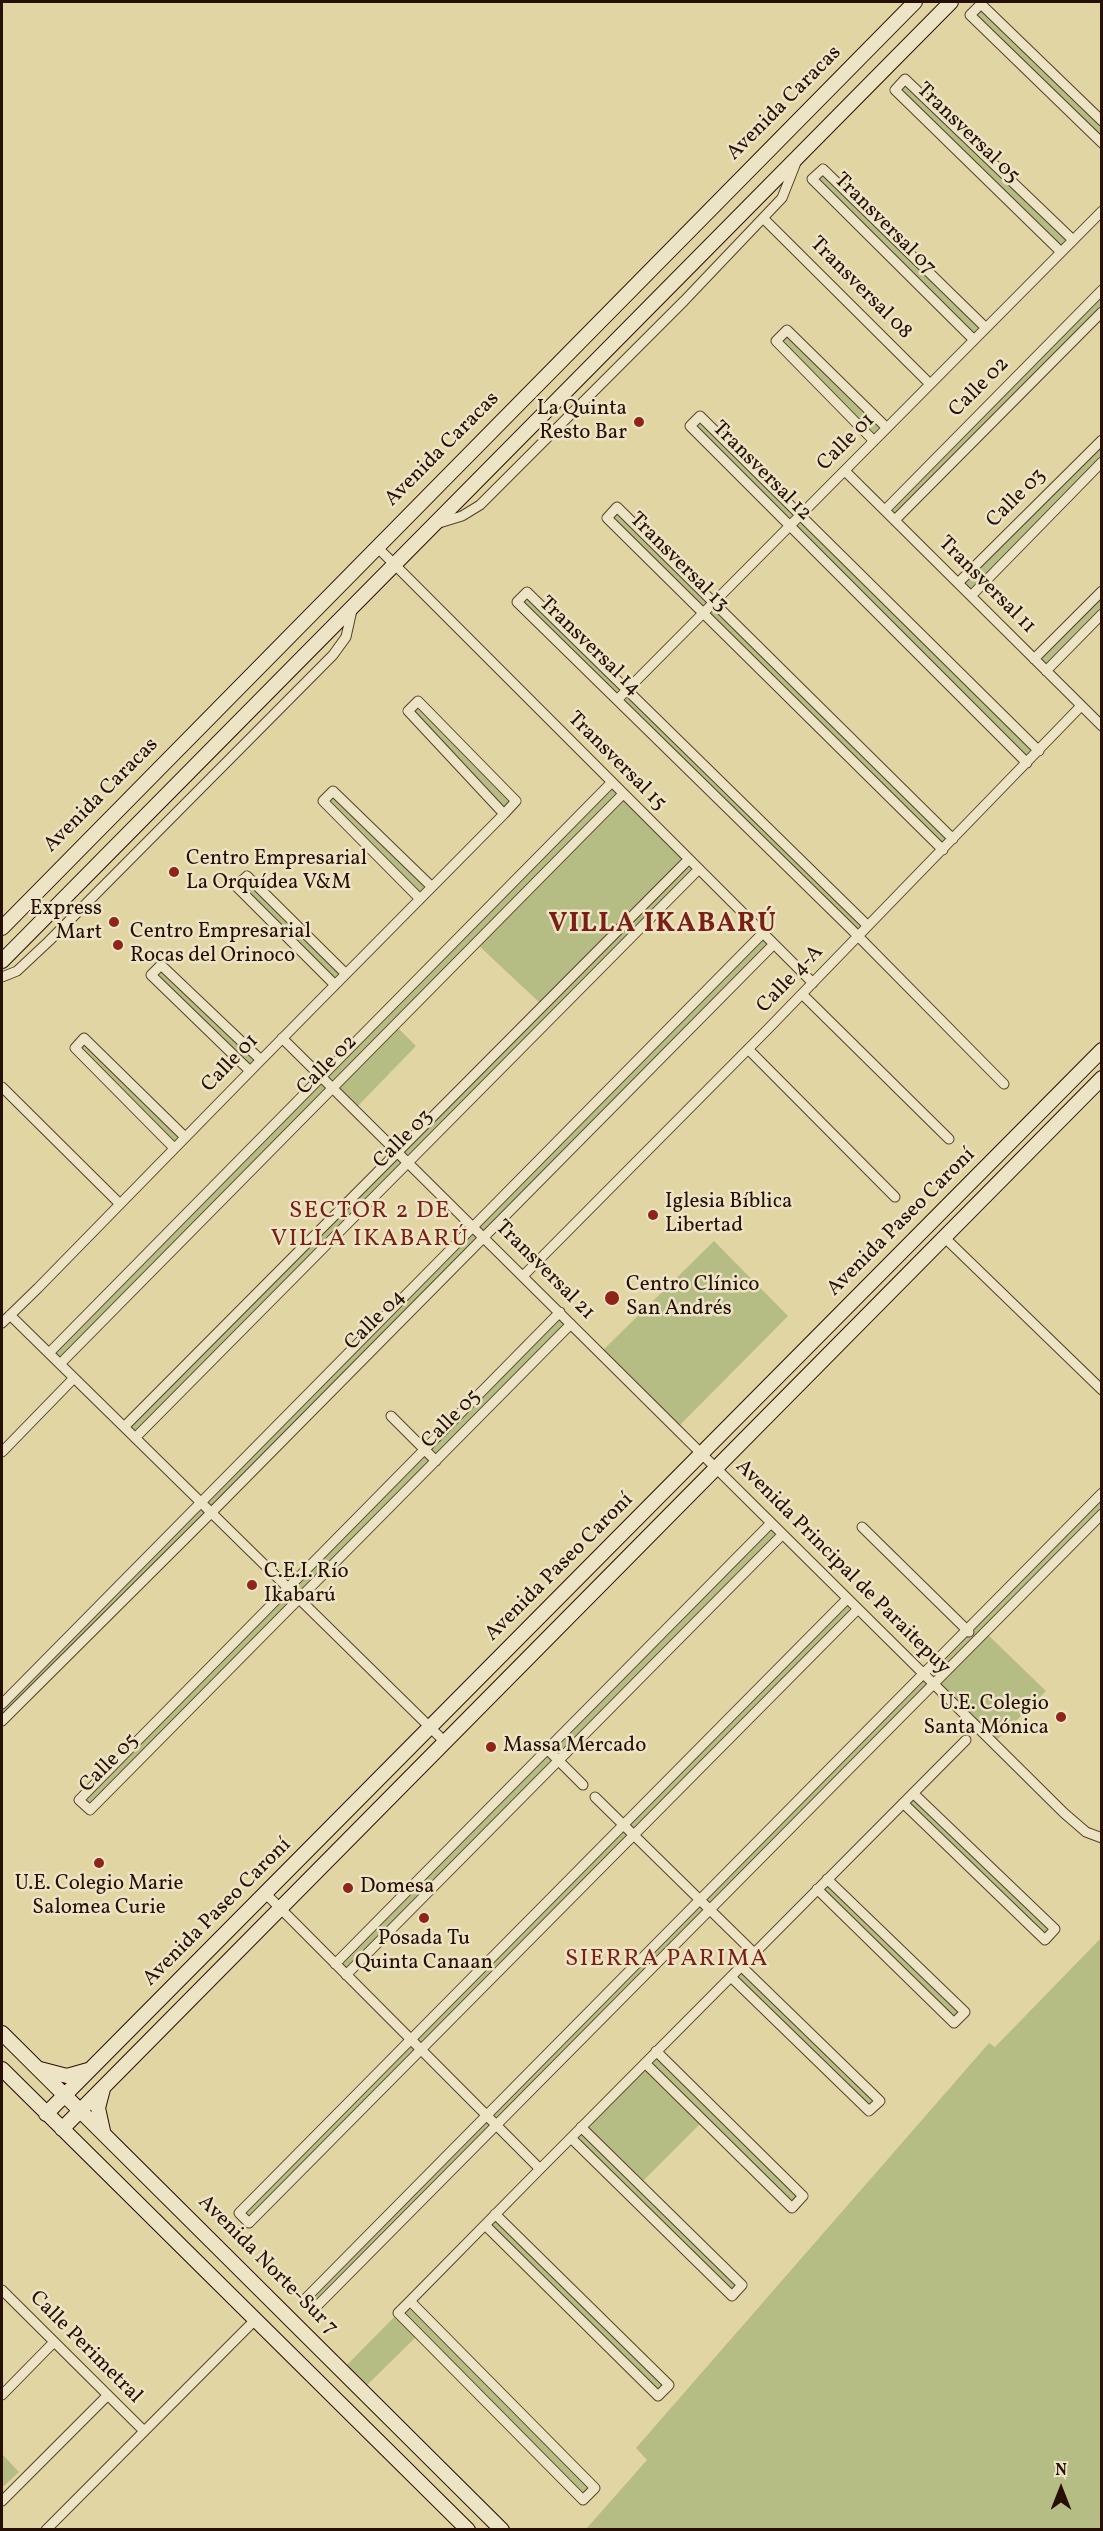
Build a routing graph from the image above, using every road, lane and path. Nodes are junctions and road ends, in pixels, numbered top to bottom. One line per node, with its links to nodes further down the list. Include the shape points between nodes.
1 (915, 2): 31 (street, Avenida Caracas)
2 (951, 2): 5 (street)
3 (1101, 121): 4 (street, via 981,4 970,15)
4 (1101, 143)
5 (798, 156): 7 (street, via 788,189); 28 (street)
6 (1101, 211): 8 (street, Calle 01)
7 (764, 219): 15 (street, Transversal 08); 28 (street, via 480,505)
8 (1073, 240): 9 (street, Calle 01); 9 (street, Transversal 05, via 905,79 895,90)
9 (1061, 252): 12 (street, Calle 01)
10 (1101, 290): 14 (street, Calle 02)
11 (1101, 312): 16 (street, Calle 02)
12 (986, 328): 13 (street, Calle 01); 13 (street, Transversal 07, via 823,169 812,179)
13 (974, 340): 15 (street, Calle 01)
14 (1018, 375): 16 (street); 24 (street, Calle 02)
15 (930, 384): 17 (street, Calle 01)
16 (1029, 385): 27 (street, Calle 02)
17 (886, 428): 19 (street, Calle 01); 19 (street, via 786,330 776,341)
18 (1101, 440): 20 (street, Calle 03)
19 (874, 441): 23 (street, Calle 01)
20 (1094, 447): 21 (street); 26 (street, Calle 03)
21 (1101, 454)
22 (1101, 462): 30 (street, Calle 03)
23 (845, 471): 24 (street, Transversal 11); 25 (street, Calle 01)
24 (885, 510): 27 (street, Transversal 11)
25 (800, 515): 29 (street, Calle 01); 29 (street, Transversal 12, via 700,416 690,426); 40 (street, Transversal 12)
26 (1027, 515): 30 (street); 33 (street, Calle 03)
27 (895, 520): 33 (street, Transversal 11)
28 (434, 525): 32 (street)
29 (790, 526): 36 (street, Calle 01); 41 (street, Transversal 12)
30 (1039, 526): 35 (street, Calle 03)
31 (376, 547): 32 (street, Transversal 15); 72 (street, Avenida Caracas)
32 (394, 565): 37 (street); 56 (street, Transversal 15)
33 (958, 583): 35 (street, Transversal 11)
34 (1101, 591): 42 (street)
35 (970, 596): 42 (street, Transversal 11)
36 (714, 603): 38 (street, Calle 01); 38 (street, Transversal 13, via 617,507 607,518); 43 (street, Transversal 13)
37 (352, 608): 78 (street); 80 (street, via 346,638 333,655 49,941 17,971)
38 (704, 614): 45 (street, Transversal 13); 46 (street, Calle 01)
39 (1101, 614): 44 (street)
40 (919, 633): 41 (street); 52 (street, Transversal 12)
41 (907, 644): 54 (street, Transversal 12)
42 (1034, 659): 44 (street, Transversal 11)
43 (774, 662): 45 (street); 49 (street, Transversal 13)
44 (1046, 671): 48 (street, Transversal 11)
45 (763, 673): 51 (street, Transversal 13)
46 (627, 690): 47 (street, Calle 01); 47 (street, Transversal 14, via 527,592 517,602); 53 (street, Transversal 14)
47 (617, 700): 55 (street, Transversal 14)
48 (1081, 706): 50 (street, Transversal 11); 52 (street, Calle 4-A)
49 (831, 719): 51 (street); 62 (street, Transversal 13)
50 (1101, 726)
51 (820, 728): 64 (street, Transversal 13)
52 (1039, 751): 54 (street, Calle 4-A)
53 (699, 760): 55 (street); 58 (street, Transversal 14)
54 (1027, 763): 62 (street, Calle 4-A)
55 (688, 770): 60 (street, Transversal 14)
56 (611, 783): 57 (street, Transversal 15); 61 (street, Calle 02)
57 (623, 794): 63 (street, Calle 02); 65 (street, Transversal 15)
58 (748, 808): 60 (street); 66 (street, Transversal 14)
59 (504, 814): 59 (street, Calle 01, via 516,801 418,701 408,711); 69 (street, Calle 01)
60 (737, 818): 68 (street, Transversal 14)
61 (560, 836): 63 (street); 73 (street, Calle 02)
62 (953, 839): 64 (street, Calle 4-A)
63 (571, 846): 76 (street, Calle 02)
64 (942, 850): 71 (street, Calle 4-A)
65 (688, 859): 67 (street, Transversal 15); 84 (street, Calle 03)
66 (806, 865): 68 (street); 71 (street, Transversal 14)
67 (699, 869): 74 (street, Transversal 15); 85 (street, Calle 03)
68 (795, 875): 75 (street, Transversal 14)
69 (432, 887): 70 (street, Calle 01); 70 (street, via 333,791 323,801)
70 (420, 899): 79 (street, Calle 01)
71 (868, 926): 75 (street, Calle 4-A)
72 (2, 928)
73 (465, 932): 76 (street); 91 (street, Calle 02)
74 (763, 933): 77 (street, Transversal 15); 93 (street, Calle 04)
75 (858, 937): 81 (street, Calle 4-A); 94 (street, Transversal 14)
76 (476, 942): 96 (street, Calle 02)
77 (774, 944): 81 (street, Transversal 15); 97 (street, Calle 04)
78 (2, 961)
79 (346, 974): 82 (street, Calle 01); 82 (street, via 247,876 236,886)
80 (2, 977)
81 (813, 983): 83 (street, Calle 4-A)
82 (335, 986): 86 (street, Calle 01)
83 (802, 994): 87 (street, Calle 4-A); 101 (street)
84 (543, 1005): 85 (street); 103 (street, Calle 03)
85 (554, 1016): 104 (street, Calle 03)
86 (282, 1038): 89 (street, Calle 01); 91 (street, Transversal 21)
87 (748, 1049): 105 (street); 112 (street, Calle 4-A)
88 (1101, 1050): 136 (street, Avenida Paseo Caroní)
89 (261, 1060): 90 (street, Calle 01); 90 (street, via 161,965 151,975)
90 (250, 1071): 100 (street, Calle 01)
91 (322, 1077): 96 (street, Transversal 21); 98 (street, Calle 02)
92 (1101, 1078): 110 (street, Avenida Paseo Caroní)
93 (617, 1080): 97 (street); 109 (street, Calle 04)
94 (1004, 1084)
95 (2, 1087): 106 (street)
96 (332, 1088): 99 (street, Calle 02); 103 (street, Transversal 21)
97 (628, 1091): 111 (street, Calle 04)
98 (277, 1122): 99 (street); 107 (street, Calle 02)
99 (288, 1132): 108 (street, Calle 02)
100 (185, 1137): 102 (street, Calle 01); 102 (street, via 84,1038 75,1048)
101 (949, 1138)
102 (174, 1148): 106 (street, Calle 01)
103 (396, 1151): 104 (street, Transversal 21); 113 (street, Calle 03)
104 (408, 1162): 109 (street, Transversal 21); 114 (street, Calle 03)
105 (895, 1197)
106 (120, 1204): 116 (street, Calle 01)
107 (184, 1216): 108 (street); 119 (street, Calle 02)
108 (195, 1226): 120 (street, Calle 02)
109 (472, 1226): 111 (street, Transversal 21); 123 (street, Calle 04)
110 (944, 1237): 126 (street); 138 (street, Avenida Paseo Caroní)
111 (484, 1238): 112 (street, Transversal 21); 124 (street, Calle 04)
112 (523, 1276): 115 (street, Transversal 21)
113 (259, 1290): 114 (street); 127 (street, Calle 03)
114 (271, 1300): 128 (street, Calle 03)
115 (560, 1312): 118 (street, Transversal 21); 133 (street, Calle 05)
116 (10, 1315): 117 (street, Calle 01); 121 (street)
117 (2, 1323)
118 (571, 1324): 136 (street, Transversal 21); 137 (street, Calle 05)
119 (74, 1329): 120 (street); 121 (street, Calle 02)
120 (84, 1339): 122 (street, Calle 02)
121 (49, 1353): 122 (street)
122 (60, 1364): 125 (street)
123 (336, 1364): 124 (street); 132 (street, Calle 04)
124 (347, 1375): 135 (street, Calle 04)
125 (75, 1378): 130 (street); 134 (street)
126 (1101, 1390)
127 (156, 1394): 128 (street); 130 (street, Calle 03)
128 (167, 1406): 131 (street, Calle 03)
129 (391, 1416): 133 (street)
130 (124, 1427): 131 (street)
131 (135, 1438): 140 (street)
132 (260, 1440): 135 (street); 140 (street, Calle 04)
133 (424, 1450): 137 (street); 148 (street, Calle 05)
134 (2, 1452)
135 (272, 1452): 141 (street, Calle 04)
136 (702, 1454): 138 (street, Transversal 21); 162 (street, Avenida Paseo Caroní)
137 (436, 1461): 149 (street, Calle 05)
138 (716, 1468): 143 (street, Avenida Principal de Paraitepuy); 164 (street, Avenida Paseo Caroní)
139 (1101, 1493): 146 (street)
140 (200, 1501): 141 (street); 158 (street, Calle 04)
141 (211, 1513): 148 (street); 161 (street, Calle 04)
142 (1101, 1515): 147 (street)
143 (771, 1523): 145 (street, Avenida Principal de Paraitepuy); 153 (street)
144 (862, 1527): 152 (street)
145 (783, 1535): 150 (street, Avenida Principal de Paraitepuy); 155 (street)
146 (1039, 1556): 147 (street); 152 (street)
147 (1050, 1566): 154 (street)
148 (288, 1588): 149 (street); 149 (street, Calle 05, via 79,1800 90,1810)
149 (299, 1599): 162 (street)
150 (847, 1599): 151 (street, Avenida Principal de Paraitepuy); 159 (street)
151 (858, 1610): 156 (street, Avenida Principal de Paraitepuy); 160 (street)
152 (967, 1630): 154 (street); 156 (street)
153 (661, 1634): 155 (street); 165 (street)
154 (977, 1640): 157 (street)
155 (673, 1645): 166 (street)
156 (923, 1674): 157 (street, Avenida Principal de Paraitepuy); 168 (street)
157 (933, 1684): 171 (street); 175 (street, Avenida Principal de Paraitepuy, via 1070,1819)
158 (2, 1704)
159 (740, 1708): 160 (street); 173 (street)
160 (750, 1718): 174 (street)
161 (2, 1721)
162 (431, 1728): 164 (street); 180 (street, Avenida Paseo Caroní)
163 (966, 1740): 169 (street)
164 (445, 1742): 182 (street, Avenida Paseo Caroní)
165 (547, 1749): 166 (street); 176 (street)
166 (559, 1760): 167 (street); 177 (street)
167 (583, 1785)
168 (811, 1788): 171 (street); 181 (street)
169 (913, 1792): 172 (street); 172 (street, via 1055,1929 1045,1940)
170 (595, 1797): 173 (street)
171 (821, 1797): 183 (street)
172 (903, 1803): 178 (street)
173 (625, 1824): 174 (street); 184 (street)
174 (635, 1834): 181 (street); 185 (street)
175 (1101, 1838)
176 (439, 1858): 177 (street); 187 (street)
177 (450, 1870): 189 (street)
178 (827, 1879): 179 (street); 179 (street, via 965,2012 954,2023)
179 (817, 1890): 186 (street)
180 (266, 1894): 182 (street); 200 (street, Avenida Paseo Caroní)
181 (700, 1899): 183 (street); 191 (street)
182 (278, 1908): 187 (street); 201 (street, Avenida Paseo Caroní)
183 (711, 1909): 186 (street); 192 (street)
184 (520, 1930): 185 (street); 194 (street)
185 (530, 1940): 195 (street)
186 (754, 1953): 188 (street)
187 (335, 1964): 189 (street)
188 (741, 1966): 190 (street); 190 (street, via 880,2101 869,2111)
189 (346, 1975): 194 (street)
190 (730, 1977): 196 (street)
191 (598, 2002): 192 (street); 205 (street)
192 (609, 2012): 206 (street)
193 (2, 2033): 198 (street, Avenida Norte-Sur 7)
194 (411, 2040): 195 (street); 195 (street, via 239,2213 249,2223)
195 (421, 2050): 205 (street)
196 (656, 2051): 197 (street); 197 (street, via 803,2196 792,2208)
197 (645, 2063): 207 (street)
198 (35, 2067): 200 (street, via 67,2076); 202 (street, Avenida Norte-Sur 7)
199 (2, 2069): 204 (street)
200 (90, 2070): 202 (street, Avenida Paseo Caroní)
201 (104, 2087): 203 (street, Avenida Paseo Caroní); 209 (street, via 98,2113)
202 (64, 2095): 203 (street, Avenida Norte-Sur 7); 204 (street, Avenida Paseo Caroní)
203 (80, 2110): 208 (street, Avenida Paseo Caroní); 209 (street, Avenida Norte-Sur 7)
204 (46, 2114): 208 (street)
205 (486, 2116): 206 (street); 206 (street, via 306,2298 316,2307)
206 (496, 2126): 211 (street)
207 (581, 2127): 210 (street); 210 (street, via 742,2285 732,2296)
208 (62, 2129): 216 (street)
209 (104, 2134): 224 (street, Avenida Norte-Sur 7)
210 (570, 2138): 211 (street)
211 (540, 2169): 212 (street)
212 (495, 2214): 213 (street); 213 (street, via 669,2385 658,2396)
213 (485, 2225): 215 (street)
214 (2, 2290): 217 (street, Calle Perimetral)
215 (410, 2301): 215 (street, via 398,2313 583,2500 595,2488)
216 (255, 2320): 220 (street); 223 (street)
217 (54, 2342): 218 (street); 219 (street, Calle Perimetral)
218 (2, 2395)
219 (108, 2395): 220 (street, Calle Perimetral); 221 (street)
220 (144, 2431): 222 (street)
221 (2, 2501)
222 (46, 2529)
223 (468, 2529)
224 (502, 2529)

